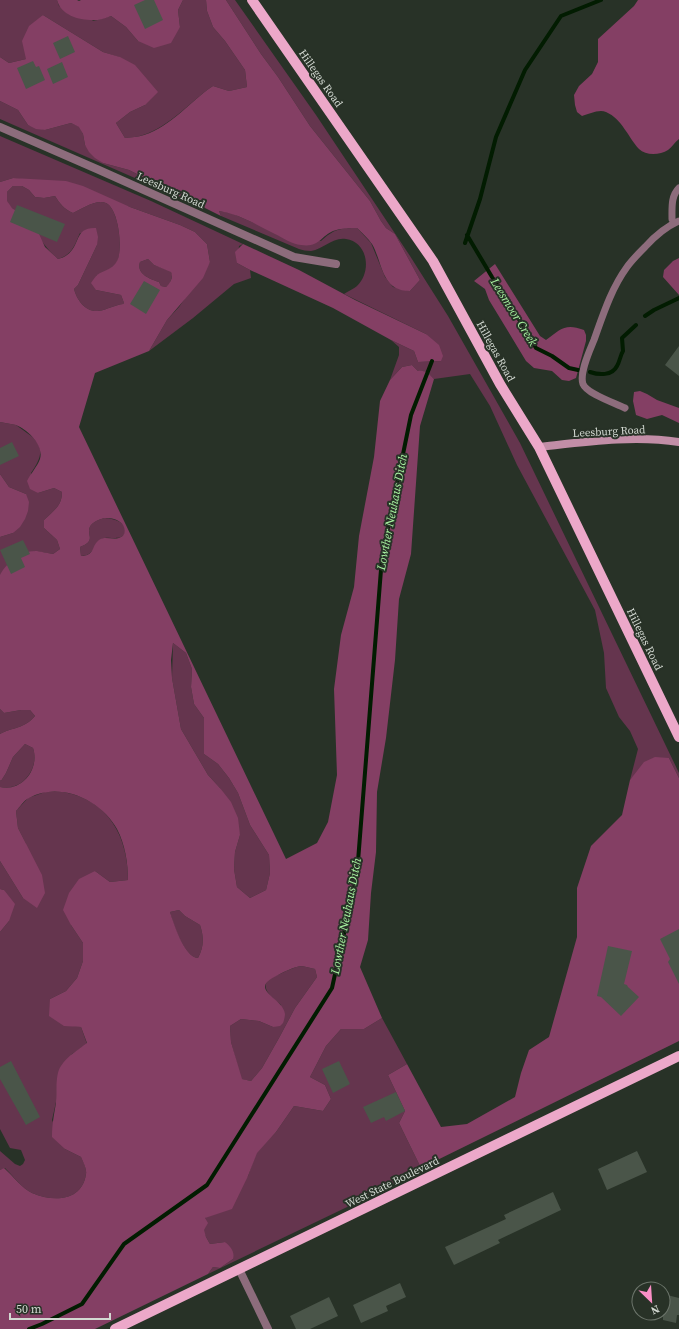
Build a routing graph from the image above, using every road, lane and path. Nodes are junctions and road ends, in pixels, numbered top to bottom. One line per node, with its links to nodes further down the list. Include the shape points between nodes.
1 (252, 0): 8 (main road, Hillegas Road, via 433,261 500,384)
2 (0, 127): 5 (street, Leesburg Road, via 294,257)
3 (679, 188): 4 (lane, via 675,192 672,205)
4 (675, 220): 6 (lane, via 627,266 611,293 584,370 582,378 589,390)
5 (336, 264)
6 (625, 408)
7 (679, 442): 8 (main road, Leesburg Road, via 596,441)
8 (539, 447): 9 (main road, Hillegas Road)
9 (679, 737)
10 (679, 1056): 11 (main road, West State Boulevard)
11 (239, 1269): 12 (main road, West State Boulevard); 13 (street)
12 (115, 1329)
13 (268, 1329)

